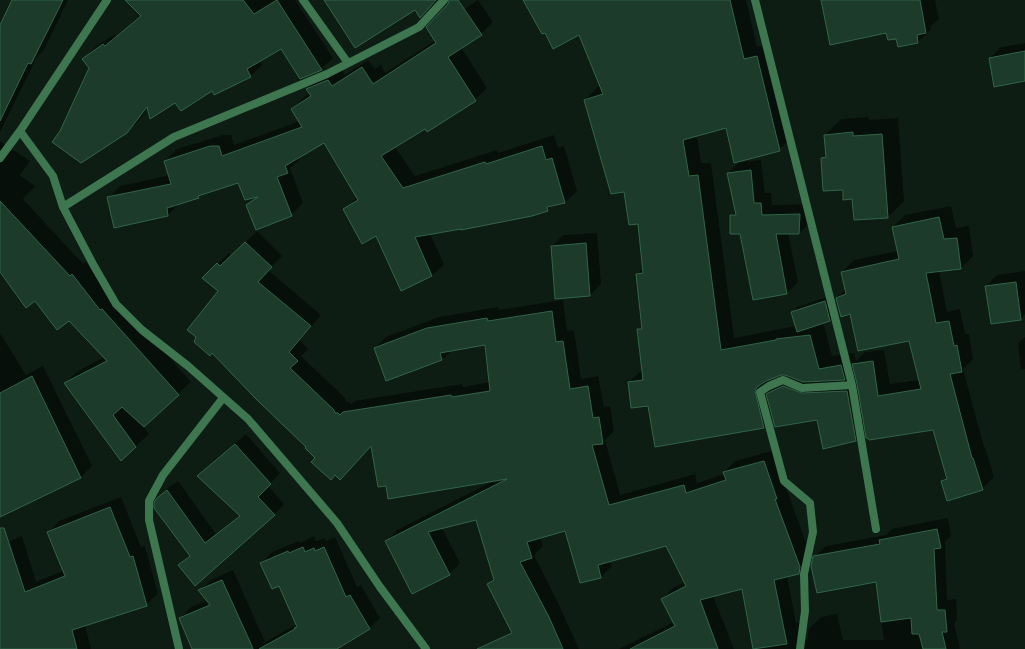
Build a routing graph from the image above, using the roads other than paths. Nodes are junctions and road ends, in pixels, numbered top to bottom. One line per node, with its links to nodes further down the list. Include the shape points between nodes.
1 (107, 0): 6 (street)
2 (303, 0): 5 (street)
3 (444, 0): 5 (street, via 419,26)
4 (755, 0): 9 (street)
5 (348, 63): 8 (street, via 174,137)
6 (20, 131): 7 (street); 8 (street, via 53,176)
7 (0, 158)
8 (63, 207): 10 (street, via 116,304 142,330 188,366)
9 (852, 385): 11 (street); 14 (street, via 802,388 783,380 760,392 784,481 810,503 813,532 804,574 805,611)
10 (223, 398): 12 (street, via 163,475 149,501 149,520); 13 (street, via 248,419 337,523)
11 (876, 528)
12 (179, 649)
13 (426, 649)
14 (800, 649)

